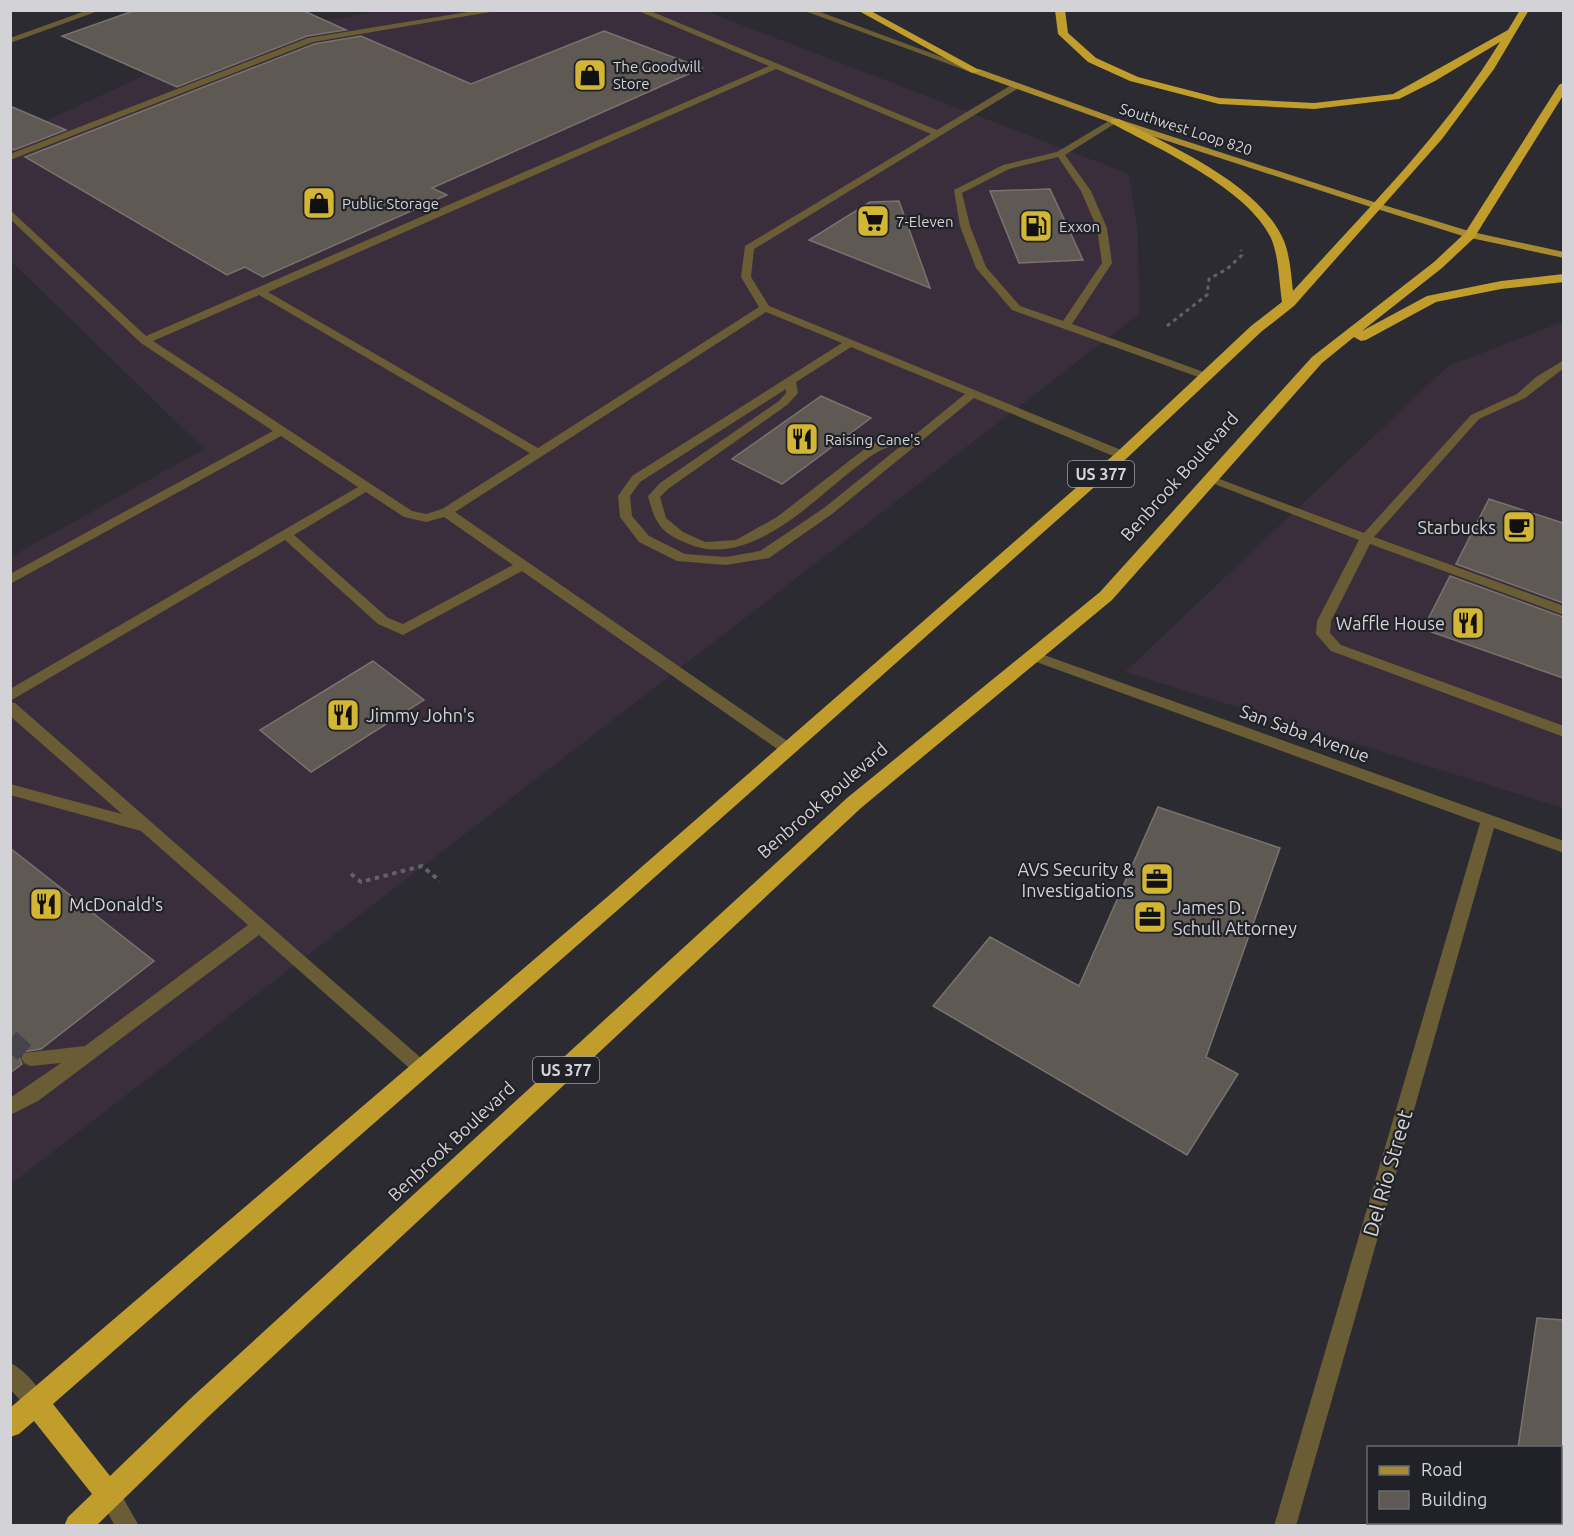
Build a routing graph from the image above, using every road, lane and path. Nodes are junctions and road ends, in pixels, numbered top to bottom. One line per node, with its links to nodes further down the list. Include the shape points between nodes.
1 (97, 10): 9 (street)
2 (498, 10): 17 (street, via 311,40)
3 (640, 10): 10 (street)
4 (806, 10): 11 (street, Southwest Loop 820)
5 (861, 10): 11 (highway)
6 (1060, 10): 8 (highway, via 1063,34 1092,60 1134,79 1219,101 1314,106 1395,96)
7 (1522, 15): 8 (highway, US 377)
8 (1513, 31): 18 (highway, US 377, via 1438,136)
9 (10, 41)
10 (777, 66): 15 (street); 24 (street)
11 (976, 71): 13 (main road, Southwest Loop 820)
12 (1563, 85): 20 (highway, Benbrook Boulevard / US 377)
13 (1016, 86): 14 (main road, Southwest Loop 820); 15 (street)
14 (1115, 121): 16 (street); 18 (main road, Southwest Loop 820); 25 (highway, via 1201,169 1259,210 1277,239)
15 (937, 133): 26 (street, via 749,248 746,277)
16 (1060, 154): 27 (street, via 1090,200 1102,228 1107,263); 27 (street, via 1006,167 957,192 981,267 1016,308)
17 (10, 158)
18 (1377, 206): 20 (main road, Southwest Loop 820); 25 (highway, US 377)
19 (10, 213): 29 (street)
20 (1470, 235): 22 (main road, Southwest Loop 820); 31 (highway, Benbrook Boulevard / US 377)
21 (1240, 245): 28 (path, via 1242,255 1209,279 1207,295)
22 (1563, 255)
23 (1563, 278): 31 (highway, via 1432,299)
24 (259, 291): 29 (street); 38 (street)
25 (1289, 303): 33 (highway, US 377)
26 (765, 308): 30 (street); 38 (street)
27 (1066, 325): 33 (street)
28 (1166, 326)
29 (145, 341): 36 (street)
30 (850, 343): 34 (street); 35 (street)
31 (1317, 360): 40 (highway, Benbrook Boulevard / US 377)
32 (1563, 363): 44 (street, via 1521,396 1475,417)
33 (1205, 376): 39 (highway, US 377)
34 (790, 381): 37 (street, via 792,393 783,402 654,496 660,519 678,535 703,546 739,544 781,520 875,447); 37 (street, via 636,479 624,496 626,517 644,539 682,558 726,561 764,555)
35 (974, 393): 37 (street); 39 (street)
36 (282, 431): 41 (street); 46 (street)
37 (917, 441)
38 (538, 453): 42 (street)
39 (1122, 455): 52 (highway, US 377)
40 (1210, 480): 44 (street); 48 (highway, Benbrook Boulevard / US 377, via 1106,596)
41 (366, 488): 42 (street, via 408,514 426,518); 43 (street)
42 (446, 512): 45 (street)
43 (286, 534): 45 (street, via 383,621 403,630); 49 (street)
44 (1366, 538): 47 (street); 51 (street, via 1324,621 1323,634 1336,648)
45 (524, 565): 52 (street)
46 (10, 580)
47 (1563, 611)
48 (1033, 656): 56 (street, San Saba Avenue); 69 (highway, Benbrook Boulevard / US 377, via 854,803)
49 (10, 696)
50 (10, 707): 57 (street)
51 (1563, 732)
52 (788, 749): 64 (highway, US 377)
53 (10, 789): 54 (street)
54 (30, 796): 55 (street); 57 (street)
55 (10, 800)
56 (1489, 820): 58 (street, San Saba Avenue); 72 (street, Del Rio Street)
57 (147, 826): 61 (street)
58 (1563, 847)
59 (351, 874): 60 (path, via 361,882 422,866)
60 (440, 880)
61 (259, 926): 62 (street); 64 (street)
62 (90, 1053): 63 (street); 65 (street)
63 (30, 1058)
64 (422, 1068): 67 (highway, US 377)
65 (10, 1107)
66 (10, 1373): 67 (street)
67 (36, 1403): 68 (highway, US 377); 69 (highway)
68 (10, 1425)
69 (109, 1495): 70 (highway, Benbrook Boulevard / US 377); 71 (street)
70 (77, 1526)
71 (128, 1526)
72 (1285, 1526)

